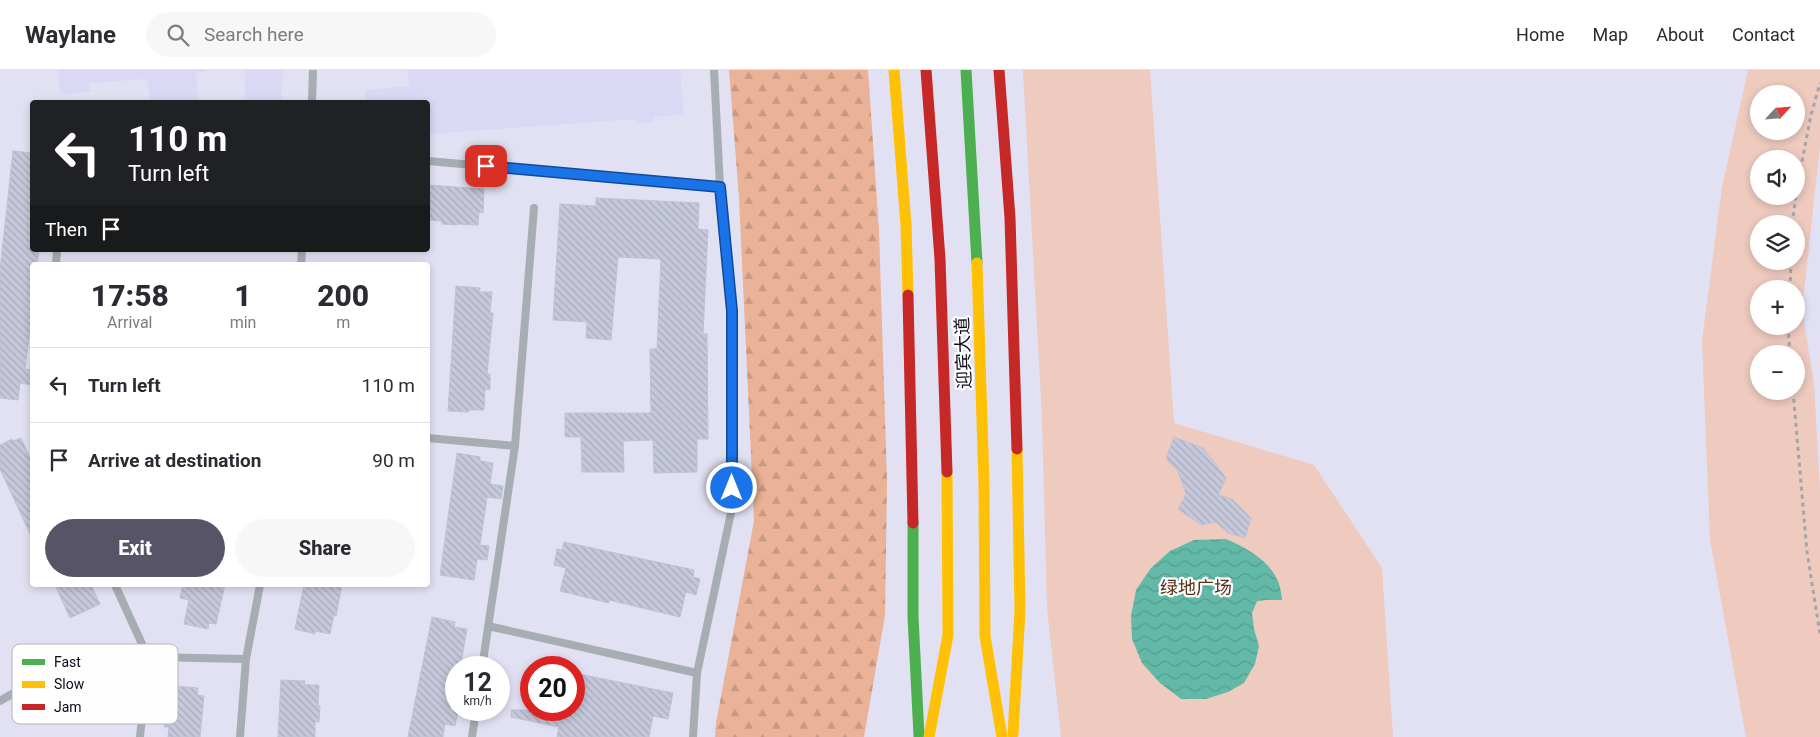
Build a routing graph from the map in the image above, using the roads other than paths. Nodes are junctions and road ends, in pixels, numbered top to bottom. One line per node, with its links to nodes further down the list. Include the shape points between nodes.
1 (314, 70): 7 (lane)
2 (714, 70): 9 (lane)
3 (894, 70): 29 (main road, via 906,235 913,480 913,617)
4 (926, 70): 30 (main road, 迎宾大道, via 940,260 948,487 948,635)
5 (966, 70): 31 (main road, 迎宾大道, via 978,264 985,636)
6 (999, 70): 32 (main road, via 1010,218 1018,472 1020,610)
7 (312, 100)
8 (430, 161): 9 (lane)
9 (720, 187): 20 (lane, via 732,311 732,508)
10 (534, 208): 12 (lane)
11 (430, 438): 12 (lane)
12 (515, 446): 15 (lane)
13 (116, 587): 16 (lane)
14 (260, 587): 19 (lane)
15 (488, 626): 17 (lane); 20 (lane)
16 (142, 644)
17 (484, 656)
18 (178, 658): 19 (lane)
19 (246, 659): 26 (lane)
20 (697, 672): 28 (lane)
21 (12, 694): 22 (lane)
22 (0, 701)
23 (474, 721): 27 (lane)
24 (141, 724): 25 (lane)
25 (140, 737)
26 (240, 737)
27 (472, 737)
28 (693, 737)
29 (919, 737)
30 (929, 737)
31 (1002, 737)
32 (1012, 737)

